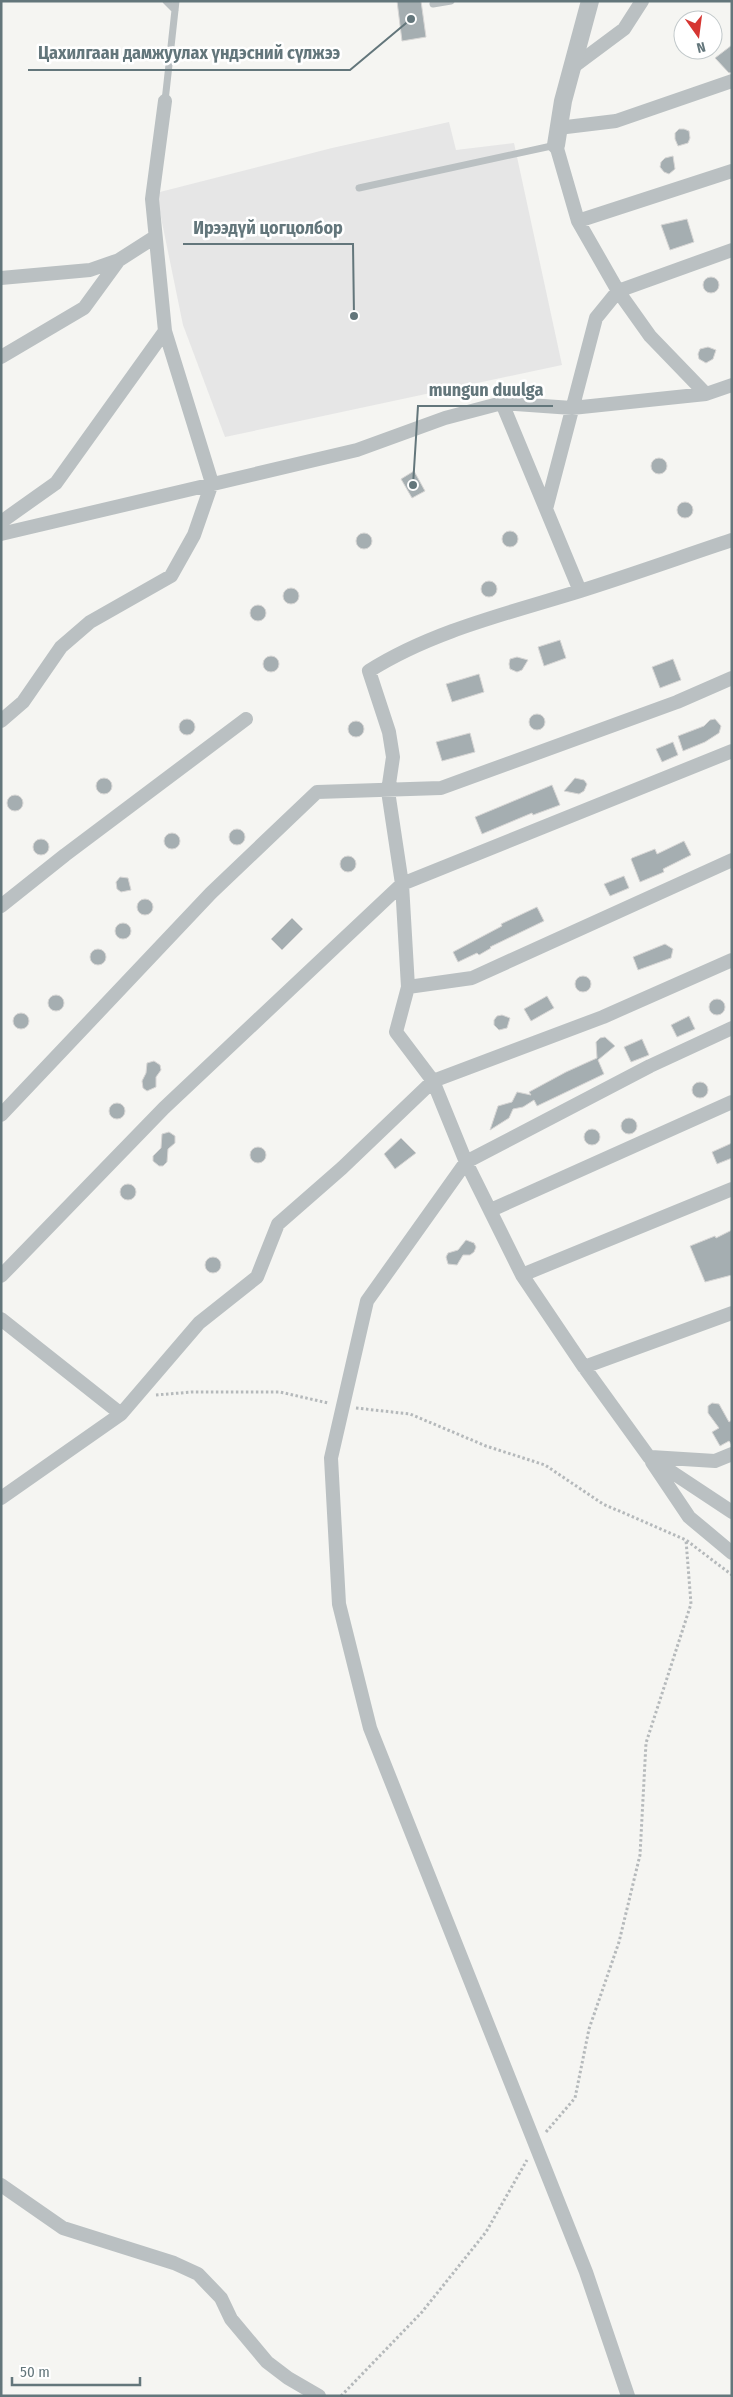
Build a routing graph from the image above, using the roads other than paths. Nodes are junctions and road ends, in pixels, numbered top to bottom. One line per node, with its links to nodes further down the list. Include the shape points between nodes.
1 (166, 1): 7 (lane)
2 (176, 1): 7 (lane)
3 (451, 1): 6 (lane)
4 (590, 1): 8 (street)
5 (642, 1): 8 (street, via 624,29)
6 (433, 4)
7 (175, 10): 10 (lane)
8 (573, 67): 11 (street)
9 (732, 81): 11 (street, via 616,121)
10 (165, 101): 15 (street, via 152,199)
11 (557, 137): 13 (lane); 14 (street)
12 (732, 171): 14 (street)
13 (359, 188)
14 (578, 221): 19 (street)
15 (155, 236): 17 (street); 20 (street)
16 (732, 250): 19 (street)
17 (119, 260): 18 (street, via 90,270); 21 (street, via 84,308)
18 (1, 278)
19 (618, 291): 23 (street, via 650,336); 25 (street, via 596,318)
20 (165, 331): 26 (street); 28 (street, via 56,483)
21 (1, 357)
22 (732, 385): 23 (street)
23 (706, 394): 25 (street)
24 (502, 403): 25 (street); 26 (street, via 446,418 357,450); 27 (street)
25 (572, 408): 27 (street)
26 (212, 483): 29 (street); 34 (street, via 194,535 171,576 90,622 61,648 23,702)
27 (546, 509): 31 (street)
28 (1, 522)
29 (1, 534)
30 (732, 540): 31 (street)
31 (580, 591): 36 (street, via 486,619 394,655 370,671 389,732 393,757)
32 (732, 678): 36 (street, via 677,702 441,788)
33 (246, 719): 39 (street)
34 (1, 721)
35 (732, 751): 38 (street)
36 (388, 791): 38 (street); 45 (street, via 318,792 211,892)
37 (732, 860): 41 (street, via 472,978)
38 (402, 884): 41 (street); 49 (street, via 164,1108)
39 (1, 906)
40 (732, 960): 43 (street, via 603,1017)
41 (408, 987): 43 (street, via 396,1032)
42 (732, 1028): 46 (street, via 650,1066)
43 (433, 1081): 46 (street); 54 (street, via 278,1224 257,1277 199,1323)
44 (732, 1102): 48 (street)
45 (1, 1115)
46 (466, 1162): 48 (street); 62 (street, via 367,1301 331,1458 340,1604 370,1728 586,2272)
47 (732, 1189): 50 (street)
48 (491, 1210): 50 (street)
49 (1, 1276)
50 (522, 1276): 53 (street)
51 (732, 1313): 53 (street)
52 (1, 1320): 54 (street)
53 (584, 1367): 56 (street)
54 (121, 1414): 57 (street)
55 (732, 1454): 56 (street, via 715,1461)
56 (649, 1457): 58 (street); 59 (street, via 689,1518)
57 (1, 1498)
58 (732, 1512)
59 (732, 1552)
60 (1, 2185): 61 (street, via 63,2228 174,2263 198,2274 221,2298 231,2319 267,2362)
61 (319, 2396)
62 (628, 2396)

